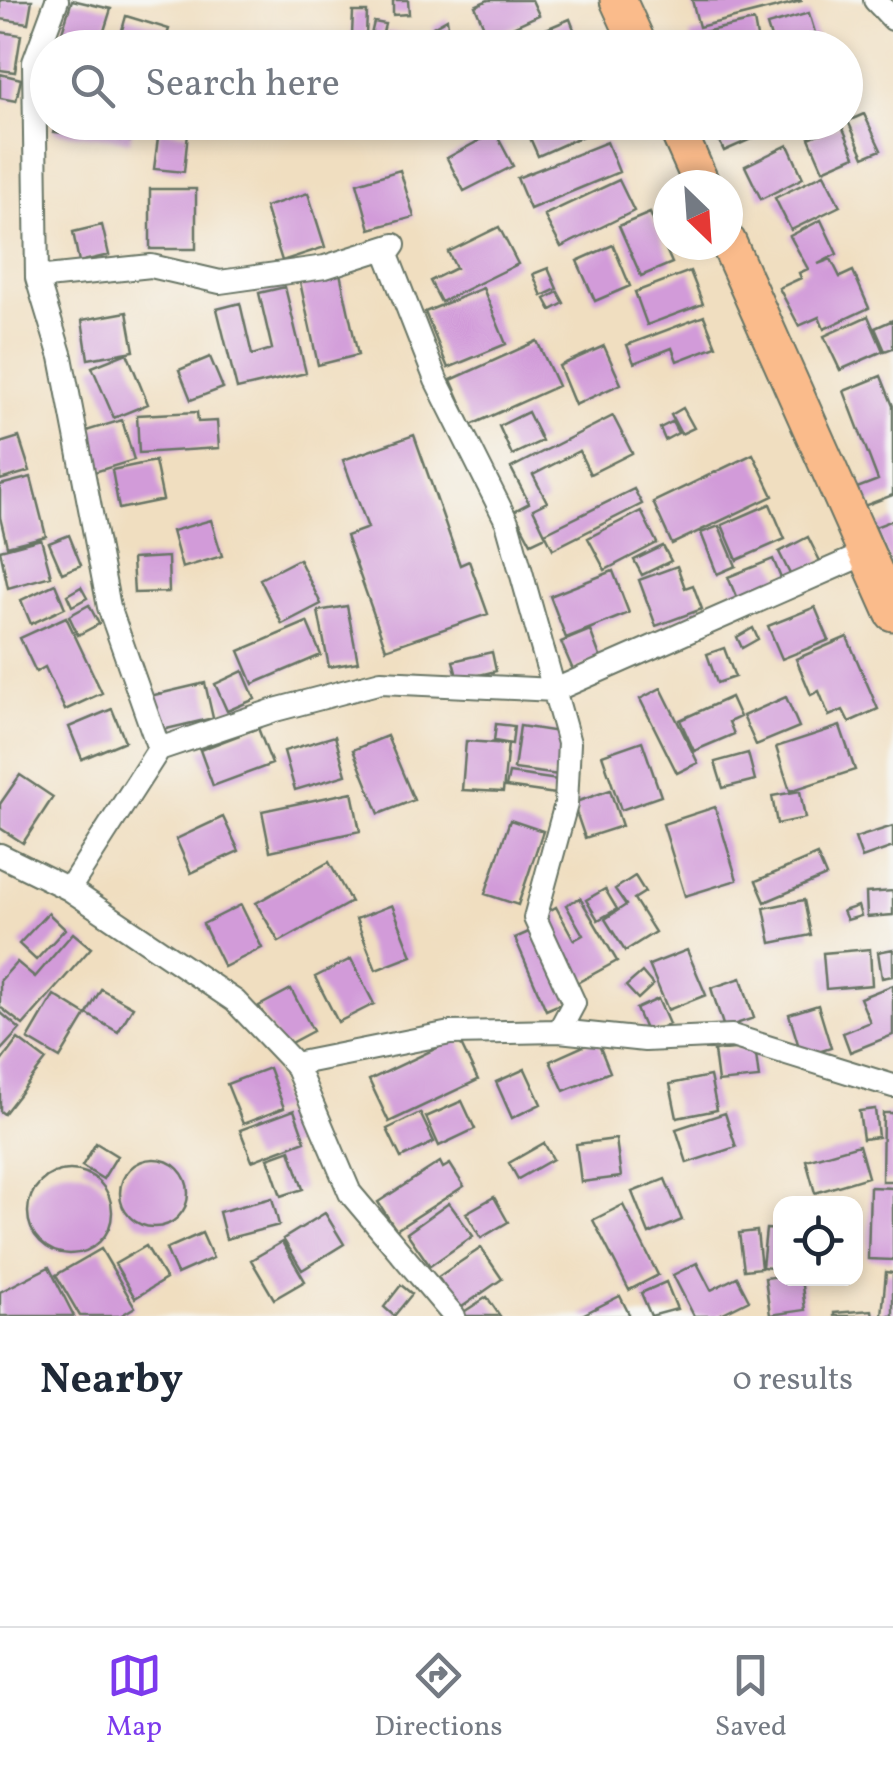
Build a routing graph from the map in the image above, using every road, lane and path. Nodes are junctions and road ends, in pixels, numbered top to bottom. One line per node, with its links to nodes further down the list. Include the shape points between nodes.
1 (58, 0): 5 (street)
2 (618, 0): 6 (main road)
3 (875, 0): 4 (street)
4 (893, 19)
5 (46, 30)
6 (632, 30)
7 (35, 140): 11 (street)
8 (682, 140): 9 (main road)
9 (695, 170)
10 (736, 260): 12 (main road)
11 (38, 278): 14 (street, via 152,266 220,282 325,267 394,245 387,256 436,380 507,522); 15 (street, via 110,607)
12 (869, 552): 13 (main road); 14 (street)
13 (893, 612)
14 (554, 690): 15 (street, via 381,682); 18 (street, via 569,743 566,804 536,918 574,1003)
15 (159, 749): 17 (street)
16 (0, 855): 17 (street)
17 (69, 888): 19 (street, via 235,1000)
18 (558, 1031): 19 (street, via 450,1033); 20 (street, via 645,1040 732,1036)
19 (294, 1064): 21 (street, via 350,1192)
20 (893, 1086)
21 (454, 1316)

